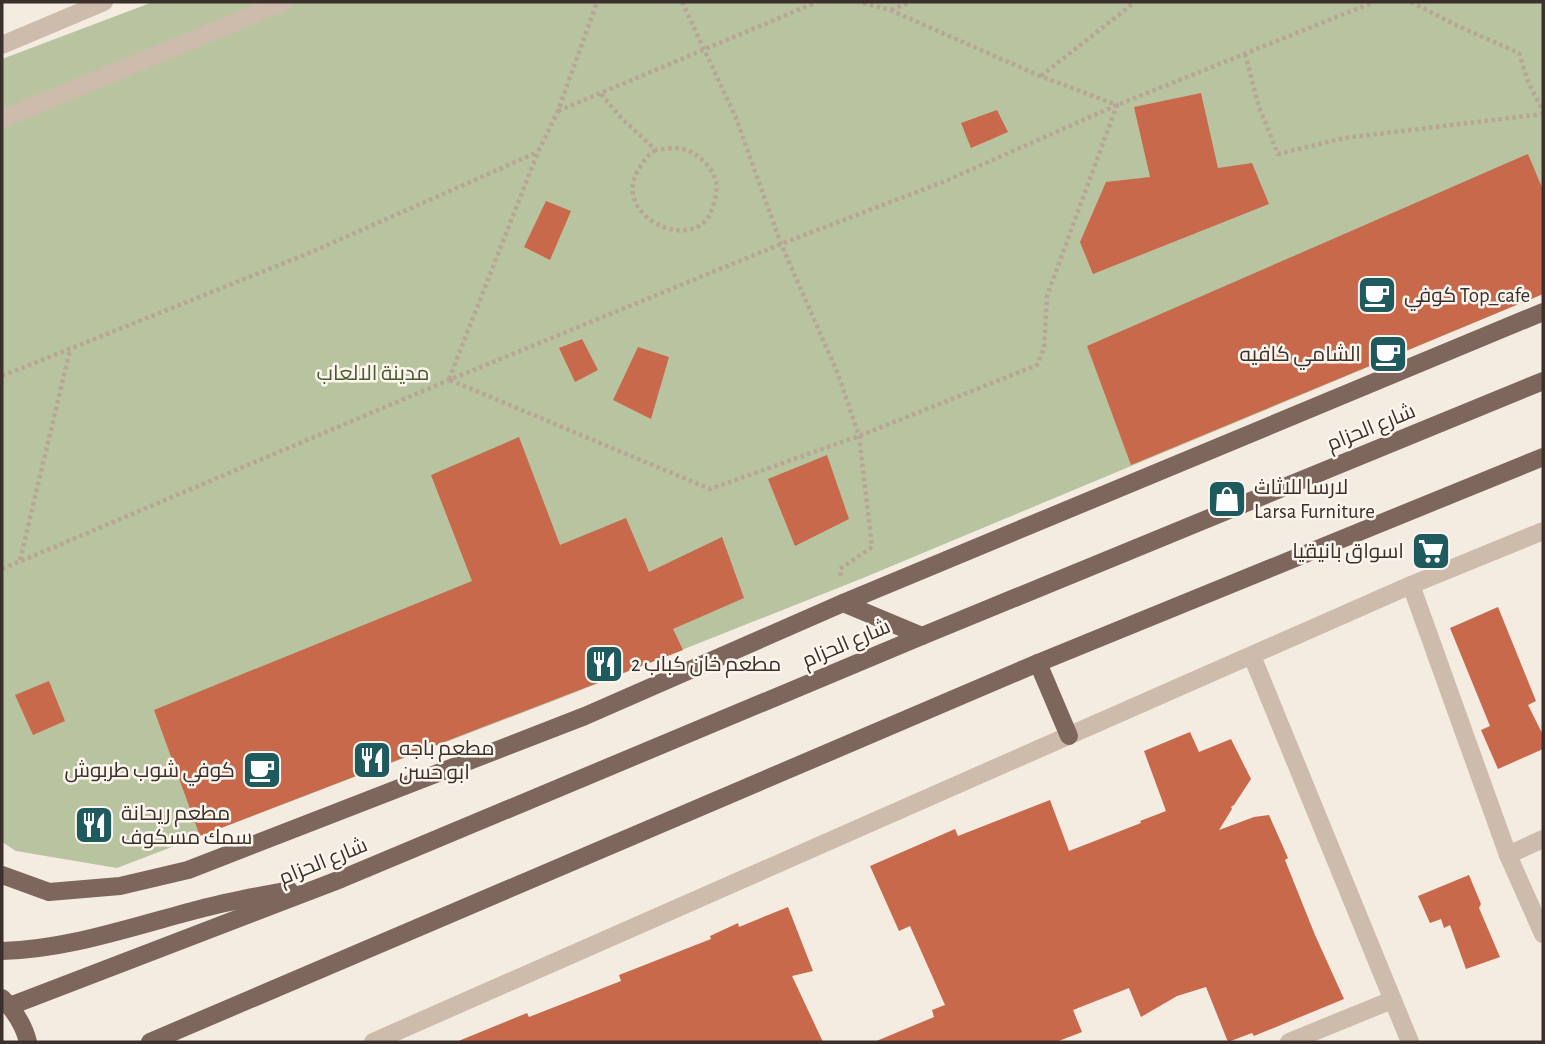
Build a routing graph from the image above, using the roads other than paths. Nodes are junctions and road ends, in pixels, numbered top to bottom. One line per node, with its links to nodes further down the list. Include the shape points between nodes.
1 (104, 2): 3 (street)
2 (284, 2): 4 (street)
3 (2, 45)
4 (2, 120)
5 (1543, 312): 10 (main road)
6 (1539, 385): 11 (main road, شارع الحزام)
7 (1543, 457): 13 (main road)
8 (1543, 531): 9 (street)
9 (1411, 585): 12 (street); 16 (street)
10 (844, 603): 11 (main road); 17 (main road, via 586,716 188,870 120,886 49,892)
11 (922, 636): 18 (main road, شارع الحزام)
12 (1252, 656): 14 (street); 21 (street)
13 (1038, 663): 14 (main road); 24 (main road)
14 (1069, 736): 25 (street)
15 (1543, 839): 16 (street)
16 (1508, 855): 19 (street)
17 (2, 875)
18 (341, 879): 20 (main road, via 37,950); 22 (main road, شارع الحزام)
19 (1543, 934)
20 (2, 951)
21 (1392, 1000): 26 (street); 27 (street)
22 (6, 1002): 23 (main road)
23 (28, 1042)
24 (150, 1042)
25 (373, 1042)
26 (1289, 1042)
27 (1410, 1042)

